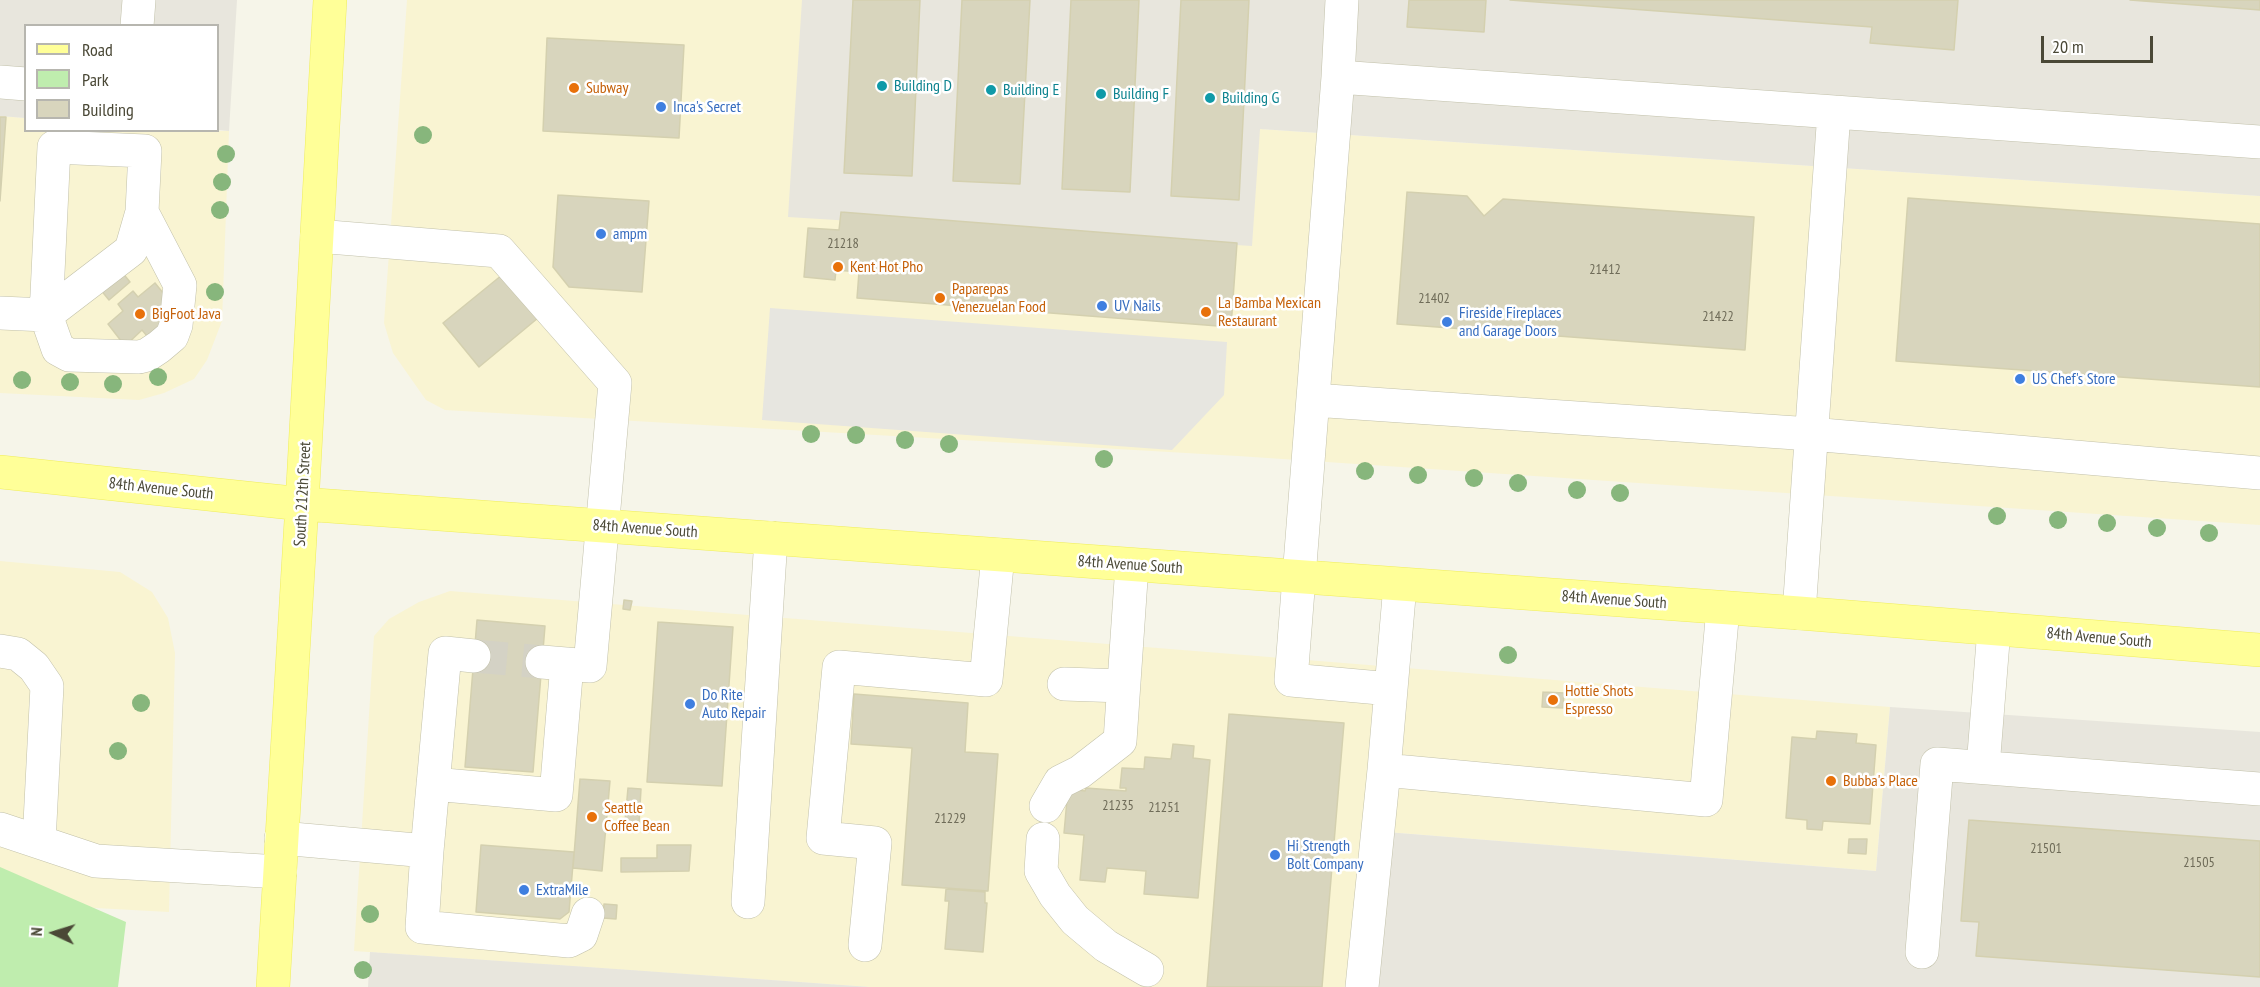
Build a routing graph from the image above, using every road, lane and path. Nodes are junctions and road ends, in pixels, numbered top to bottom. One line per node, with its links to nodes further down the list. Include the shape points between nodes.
1 (139, 0): 4 (lane)
2 (330, 0): 11 (main road, South 212th Street)
3 (1342, 0): 5 (lane)
4 (137, 24)
5 (1338, 77): 8 (lane); 14 (lane)
6 (0, 82): 7 (lane)
7 (24, 84)
8 (1834, 112): 9 (lane); 15 (lane)
9 (2260, 142)
10 (142, 213): 13 (lane, via 131,250); 13 (lane, via 180,285 172,336 139,357 69,355 58,349); 13 (lane, via 145,151 54,147)
11 (317, 236): 18 (main road, South 212th Street); 19 (lane, via 499,251 615,382)
12 (0, 313): 13 (lane)
13 (46, 315)
14 (1313, 400): 15 (lane); 23 (lane)
15 (1811, 434): 17 (lane); 26 (lane)
16 (0, 472): 18 (main road, 84th Avenue South)
17 (2260, 473)
18 (302, 504): 19 (main road, 84th Avenue South); 40 (main road, South 212th Street)
19 (602, 526): 20 (main road, 84th Avenue South); 36 (lane, via 590,666 554,663 556,795)
20 (771, 538): 21 (main road, 84th Avenue South); 45 (lane)
21 (998, 555): 22 (main road, 84th Avenue South); 47 (lane, via 986,680 839,667 823,838 875,843)
22 (1132, 565): 23 (main road, 84th Avenue South); 32 (lane)
23 (1300, 577): 24 (main road, 84th Avenue South); 33 (lane, via 1291,680)
24 (1400, 585): 25 (main road, 84th Avenue South); 33 (lane)
25 (1724, 608): 26 (main road, 84th Avenue South); 35 (lane, via 1706,800)
26 (1799, 613): 27 (main road, 84th Avenue South)
27 (1994, 630): 28 (main road, 84th Avenue South); 34 (lane)
28 (2260, 650)
29 (0, 651): 42 (lane, via 18,654 34,667 47,686)
30 (474, 656): 36 (lane, via 445,653)
31 (1064, 684): 32 (lane)
32 (1123, 686): 38 (lane, via 1120,741 1080,772 1060,782)
33 (1391, 690): 35 (lane)
34 (1983, 767): 37 (lane); 48 (lane, via 1937,764)
35 (1384, 770): 51 (lane)
36 (433, 784): 43 (lane)
37 (2260, 789)
38 (1046, 806)
39 (0, 829): 42 (lane)
40 (282, 838): 43 (lane); 44 (main road, South 212th Street)
41 (1043, 839): 49 (lane, via 1041,872 1075,920 1106,946)
42 (39, 842): 44 (lane, via 96,861)
43 (427, 851): 46 (lane, via 422,927 569,941 581,935)
44 (280, 872): 50 (main road, South 212th Street)
45 (748, 902)
46 (588, 914)
47 (866, 945)
48 (1922, 952)
49 (1147, 970)
50 (273, 987)
51 (1362, 987)

